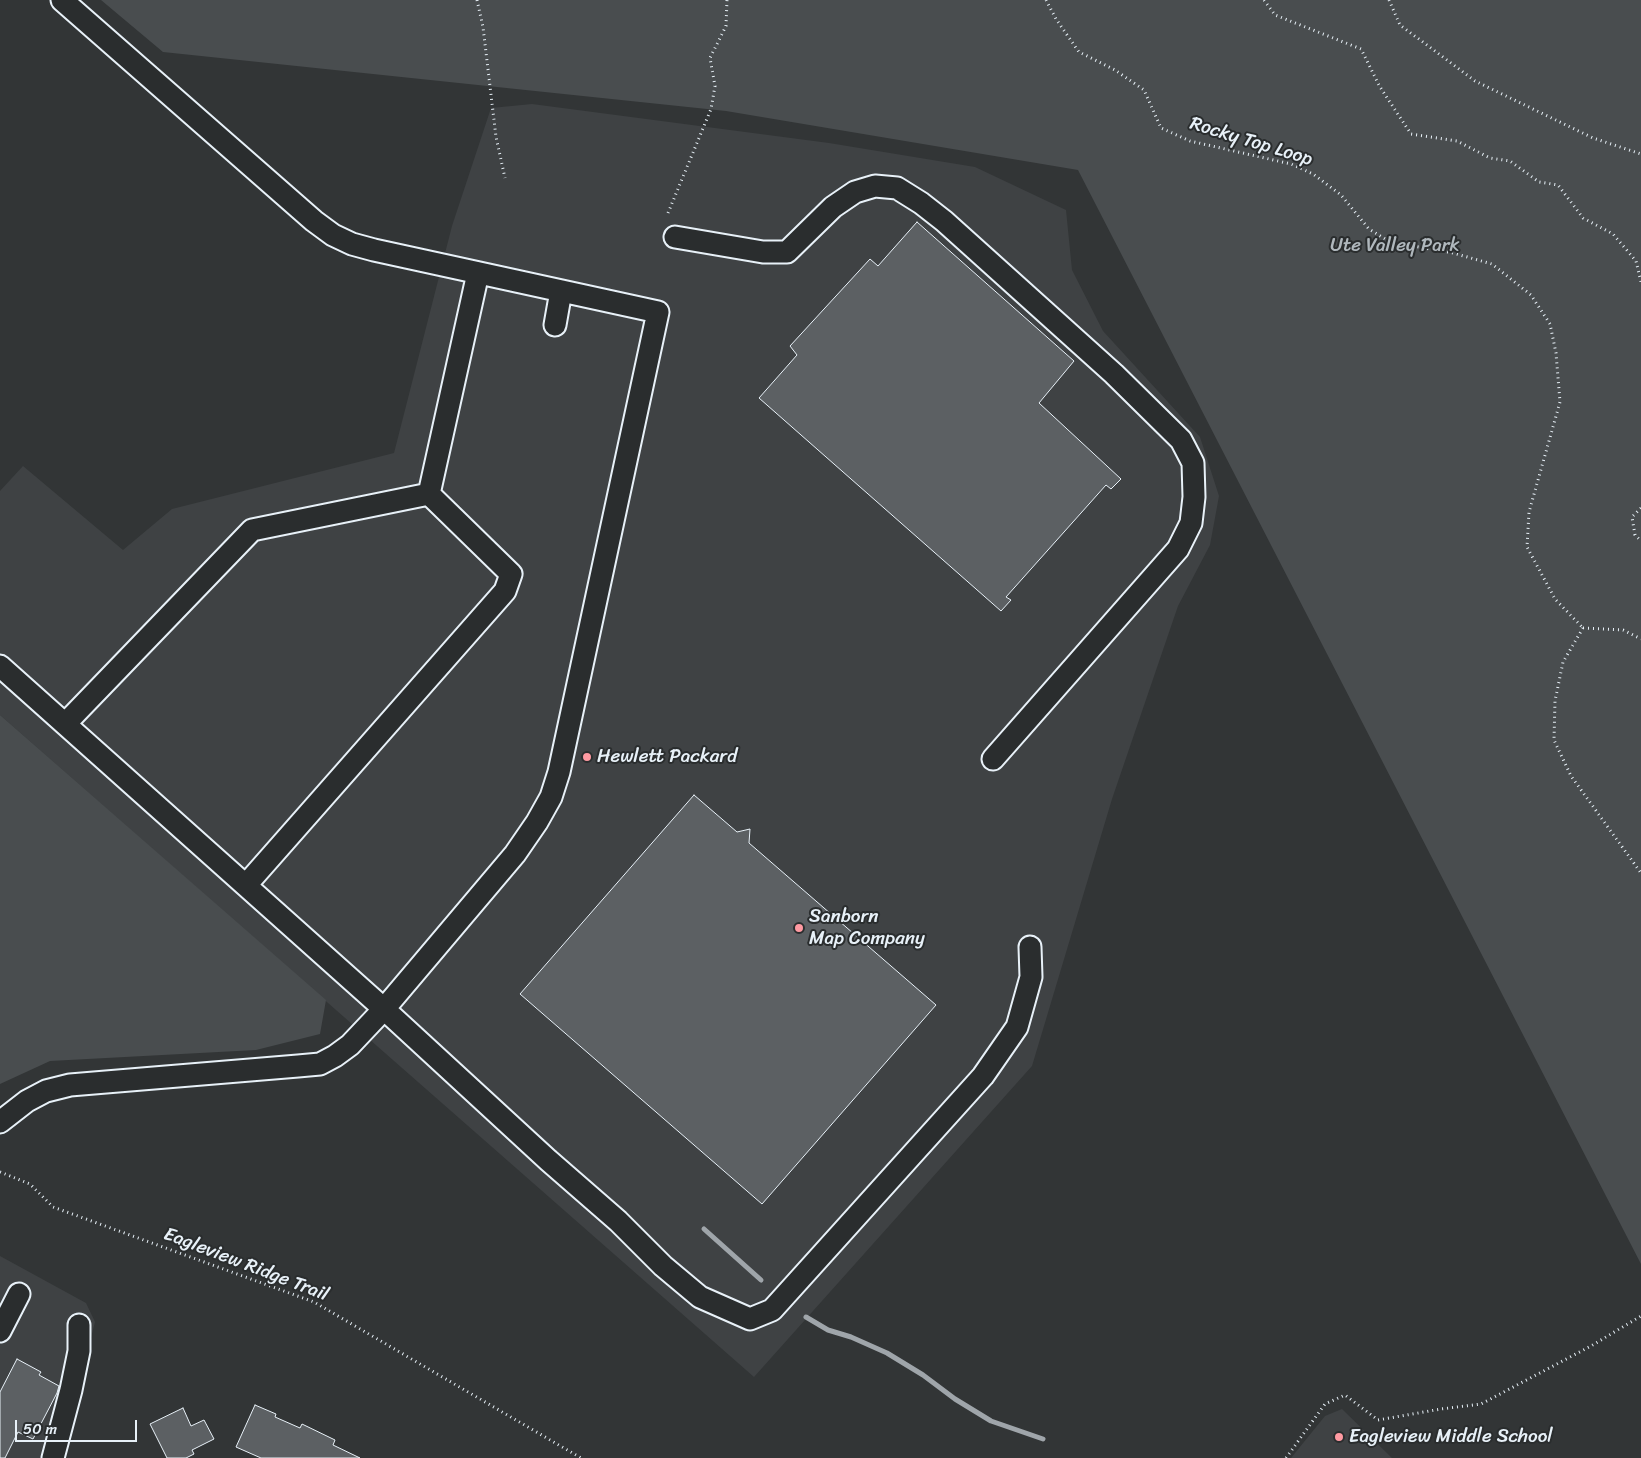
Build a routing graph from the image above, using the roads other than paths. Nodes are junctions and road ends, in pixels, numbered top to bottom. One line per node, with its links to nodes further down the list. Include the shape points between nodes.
1 (62, 0): 3 (street, via 333,235 374,250)
2 (675, 237): 9 (street, via 763,252 787,252 833,208 855,192 875,186 897,188 944,221 1114,374 1181,440 1193,463 1194,498 1191,523 1178,549)
3 (472, 271): 4 (street); 6 (street)
4 (560, 291): 5 (street); 12 (street, via 658,312 559,772 551,797 515,854)
5 (555, 325)
6 (429, 494): 8 (street, via 252,530); 10 (street, via 510,574 505,591)
7 (0, 666): 8 (street)
8 (65, 724): 10 (street)
9 (993, 759)
10 (246, 885): 12 (street)
11 (1030, 946): 12 (street, via 1031,976 1017,1027 983,1076 772,1310 750,1319 700,1297 663,1266 618,1221)
12 (384, 1009): 13 (street, via 350,1045 320,1064 70,1085 46,1091 27,1101)
13 (0, 1122)
14 (19, 1294): 16 (street)
15 (80, 1325): 17 (street, via 79,1351)
16 (0, 1331)
17 (53, 1458)

